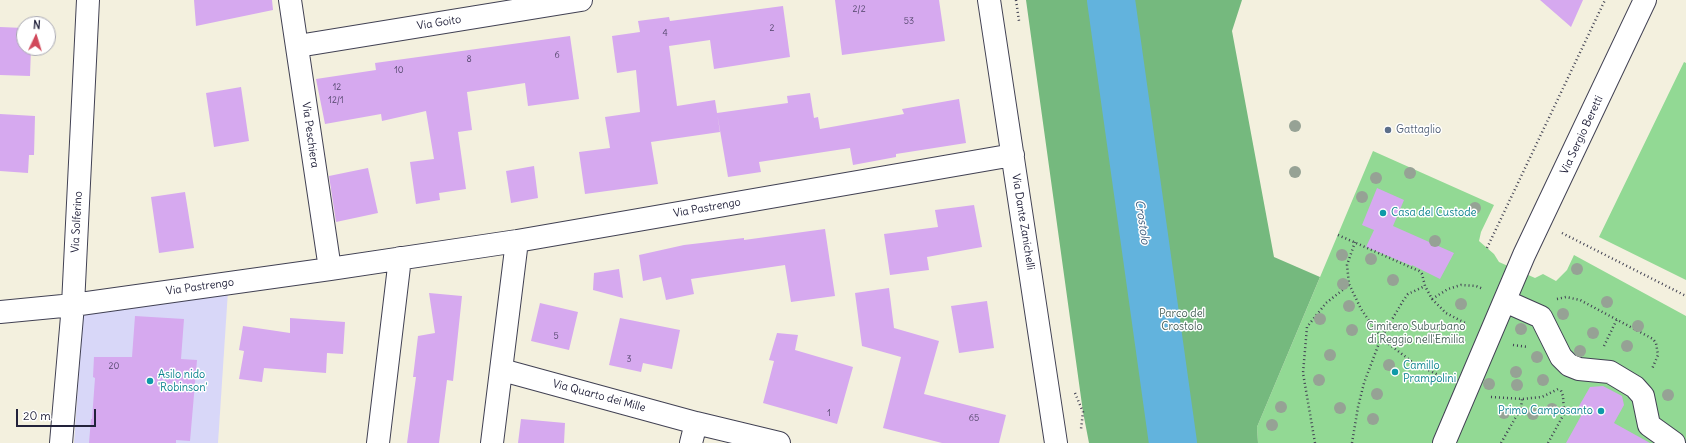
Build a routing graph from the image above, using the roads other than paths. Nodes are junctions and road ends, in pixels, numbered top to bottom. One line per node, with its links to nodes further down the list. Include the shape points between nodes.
1 (88, 0): 12 (street, Via Solferino)
2 (290, 0): 6 (street, Via Peschiera)
3 (581, 0): 6 (street, Via Goito)
4 (989, 0): 7 (street, Via Dante Zanichelli)
5 (1645, 0): 11 (street, Via Sergio Beretti)
6 (298, 46): 10 (street, Via Peschiera)
7 (1012, 155): 8 (street, Via Pastrengo); 20 (street, Via Dante Zanichelli)
8 (517, 241): 9 (street, Via Pastrengo); 14 (street)
9 (400, 258): 10 (street, Via Pastrengo); 17 (street)
10 (330, 269): 12 (street, Via Pastrengo)
11 (1504, 301): 21 (street, Via Sergio Beretti); 22 (street, via 1541,318 1561,357 1569,365 1577,369 1610,372 1639,390 1643,396 1649,425)
12 (73, 304): 13 (street, Via Pastrengo); 16 (street, Via Solferino)
13 (0, 312)
14 (502, 370): 15 (street, Via Quarto dei Mille); 18 (street)
15 (694, 433): 19 (street, Via Quarto dei Mille)
16 (61, 443)
17 (378, 443)
18 (492, 443)
19 (779, 443)
20 (1056, 443)
21 (1444, 443)
22 (1674, 443)

